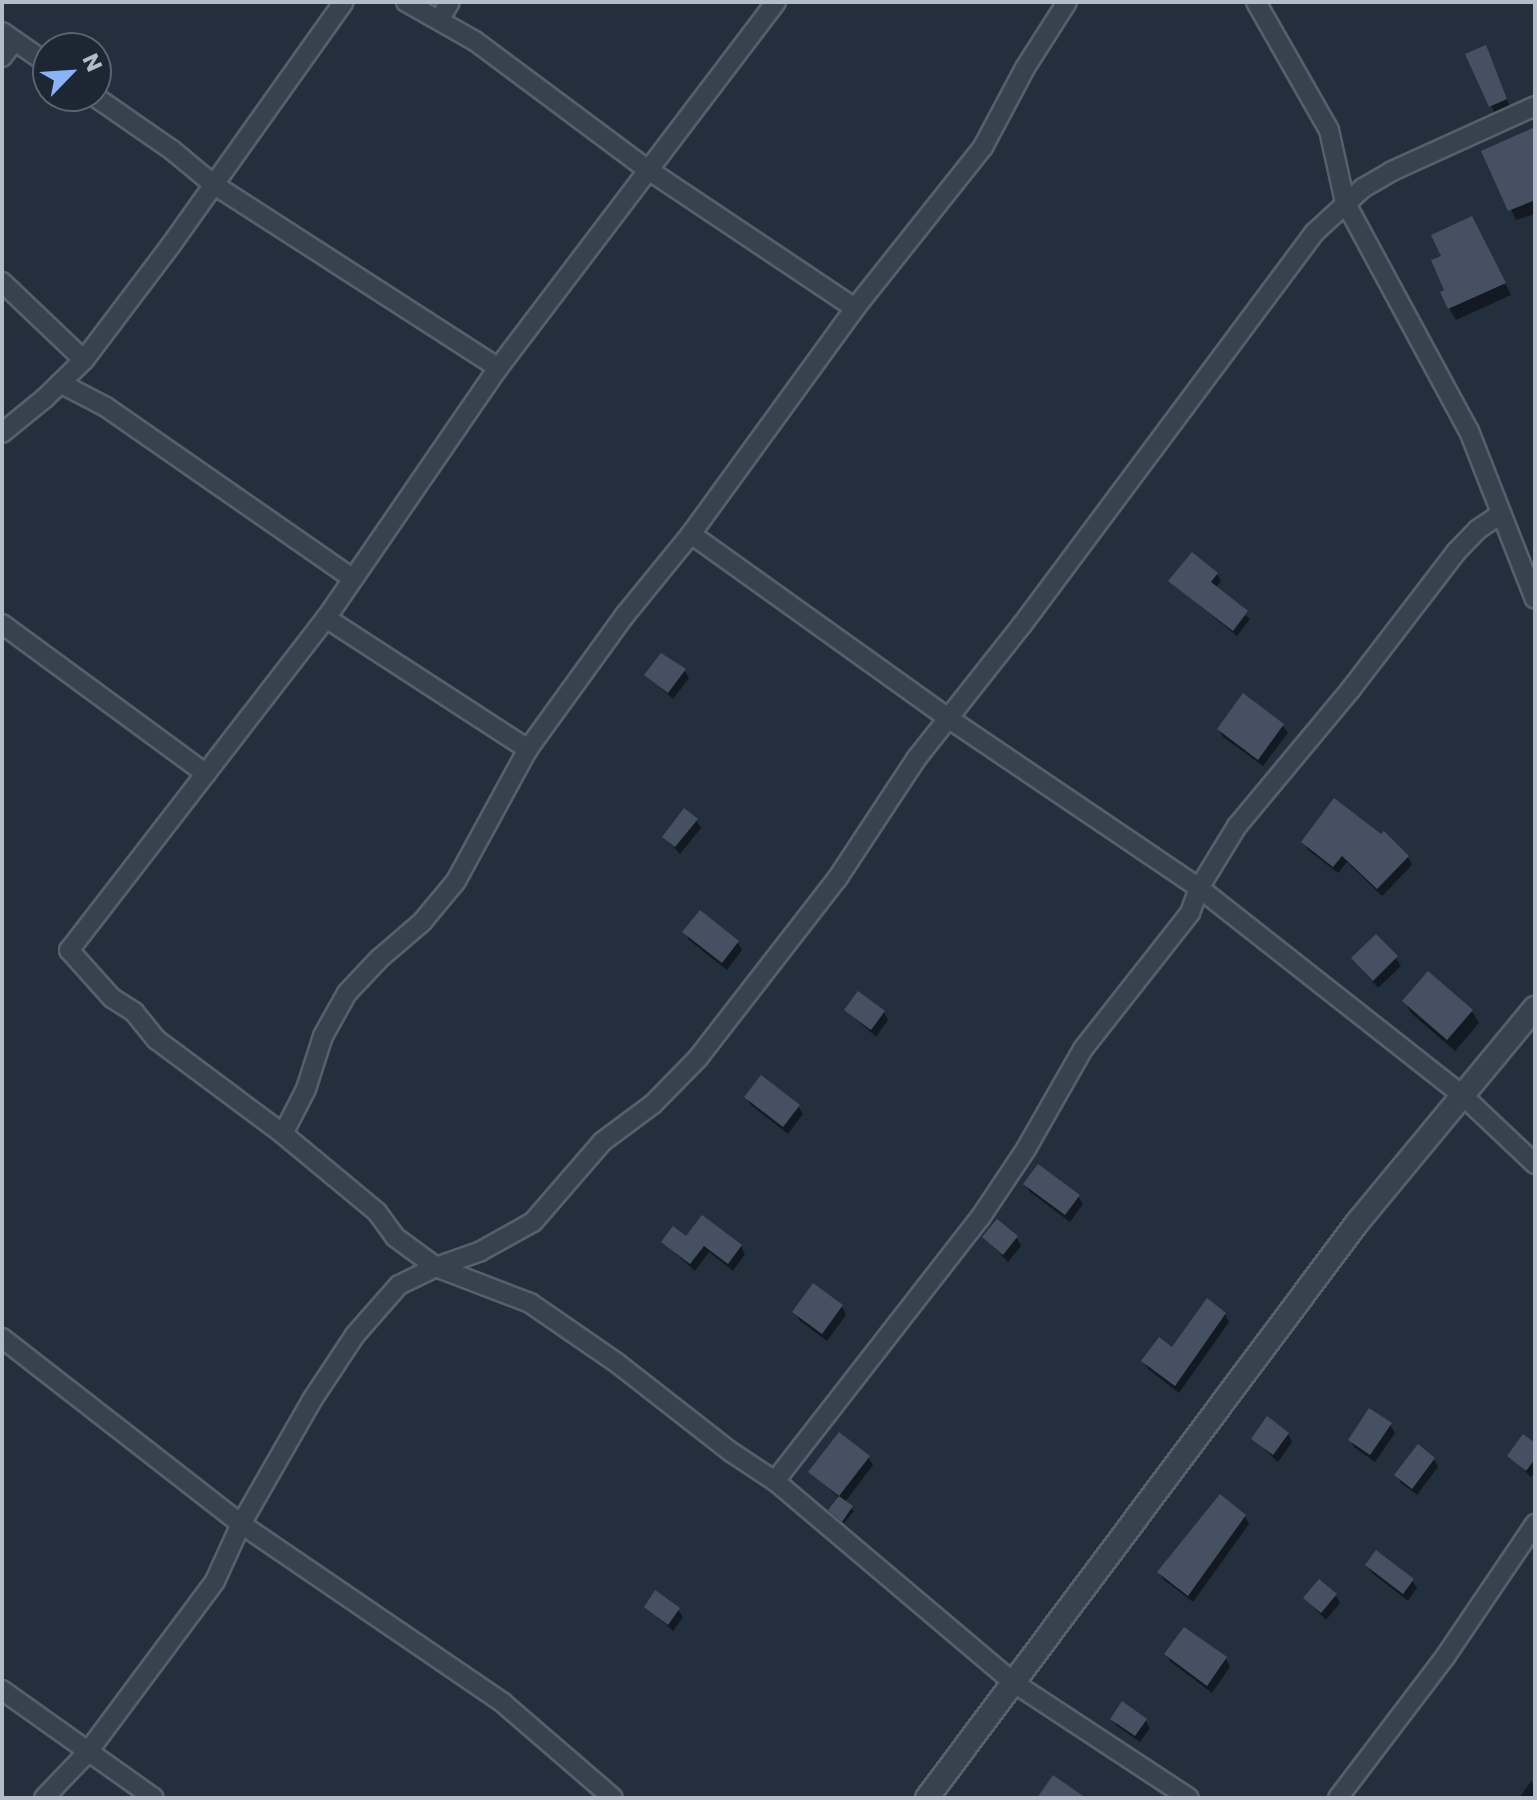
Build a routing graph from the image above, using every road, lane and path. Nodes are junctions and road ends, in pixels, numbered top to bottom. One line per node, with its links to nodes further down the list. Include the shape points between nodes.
1 (344, 2): 14 (street)
2 (406, 2): 7 (street)
3 (450, 2): 7 (street)
4 (776, 2): 13 (street)
5 (1067, 2): 17 (street, via 983,147)
6 (1256, 2): 15 (street, via 1329,130)
7 (439, 20): 13 (street)
8 (8, 36): 9 (street); 10 (street)
9 (32, 53)
10 (2, 57)
11 (1535, 106): 15 (street, via 1392,171)
12 (112, 108): 14 (street)
13 (647, 169): 17 (street); 19 (street)
14 (213, 184): 18 (street); 19 (street)
15 (1345, 202): 22 (street, via 1469,431); 28 (street, via 1258,304)
16 (2, 282): 18 (street)
17 (855, 308): 23 (street)
18 (84, 360): 20 (street)
19 (498, 368): 24 (street)
20 (60, 383): 21 (street); 24 (street, via 106,407)
21 (2, 433)
22 (1501, 514): 25 (street); 31 (street, via 1456,552 1237,826)
23 (691, 534): 28 (street); 29 (street)
24 (352, 578): 26 (street)
25 (1535, 599)
26 (326, 618): 29 (street); 30 (street)
27 (2, 624): 30 (street)
28 (948, 718): 31 (street); 36 (street, via 837,879 677,1082 602,1142 533,1222 479,1252)
29 (528, 749): 34 (street, via 456,881 422,922 347,993 323,1036 306,1089)
30 (206, 774): 34 (street, via 69,950 157,1040)
31 (1199, 888): 33 (street); 38 (street, via 1190,913 1158,958 1083,1049 980,1218)
32 (1535, 1008): 33 (street)
33 (1461, 1094): 35 (street); 41 (street, via 1289,1312)
34 (283, 1134): 36 (street, via 377,1212 395,1237)
35 (1535, 1164)
36 (436, 1267): 38 (street, via 530,1303); 39 (street, via 399,1285 355,1335)
37 (2, 1338): 39 (street)
38 (775, 1481): 41 (street)
39 (241, 1524): 43 (street, via 215,1581); 46 (street, via 503,1703)
40 (1535, 1524): 49 (street, via 1445,1657)
41 (1014, 1683): 47 (street); 48 (street)
42 (2, 1690): 43 (street)
43 (87, 1753): 44 (street); 45 (street)
44 (44, 1798)
45 (154, 1798)
46 (613, 1798)
47 (927, 1798)
48 (1189, 1798)
49 (1338, 1798)

